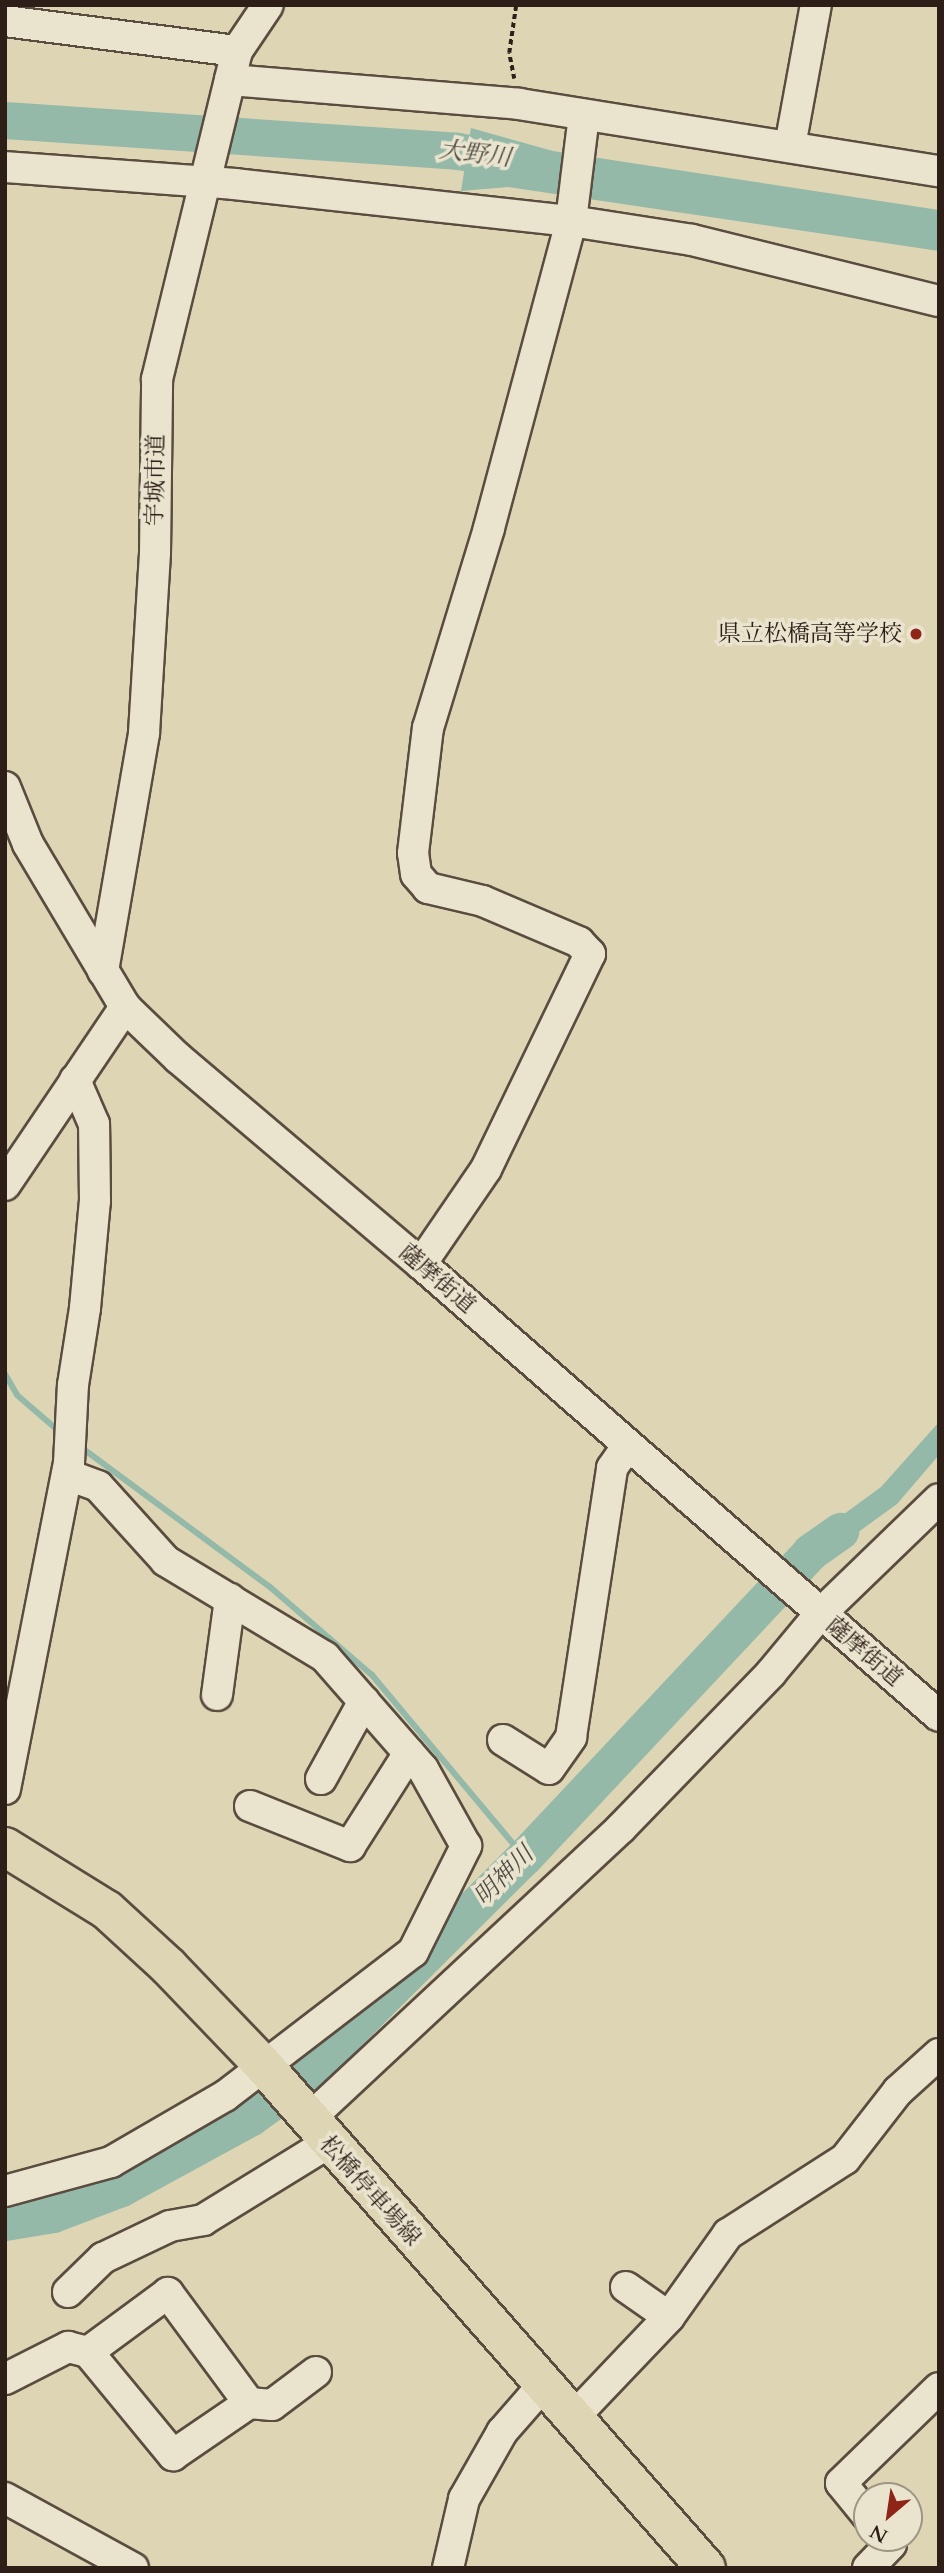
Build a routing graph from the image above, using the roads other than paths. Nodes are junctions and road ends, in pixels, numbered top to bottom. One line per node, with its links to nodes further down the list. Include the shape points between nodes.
1 (268, 5): 4 (street, 宇城市道)
2 (816, 5): 7 (street)
3 (5, 21): 4 (street)
4 (237, 51): 5 (street, 宇城市道)
5 (229, 85): 6 (street, via 519,104); 10 (street, 宇城市道)
6 (583, 129): 7 (street); 11 (street)
7 (790, 146): 9 (street)
8 (5, 167): 10 (street)
9 (939, 171)
10 (205, 179): 11 (street); 14 (street, 宇城市道, via 157,379 155,553 144,733)
11 (572, 217): 12 (street, via 692,240); 18 (street, via 489,528 428,729 413,853 416,874 428,888 483,901 579,942 590,954 486,1168)
12 (939, 301)
13 (5, 787): 14 (street, 薩摩街道, via 28,844)
14 (103, 971): 15 (street, 薩摩街道)
15 (125, 1007): 16 (street); 18 (street, 薩摩街道, via 178,1058)
16 (75, 1080): 17 (street); 20 (street, via 94,1124 95,1200)
17 (5, 1185)
18 (421, 1264): 19 (street, 薩摩街道)
19 (628, 1445): 23 (street, 薩摩街道); 27 (street, via 612,1468 570,1737 549,1769)
20 (68, 1469): 22 (street, via 98,1486 166,1561); 30 (street)
21 (939, 1499): 23 (street)
22 (230, 1599): 24 (street); 25 (street, via 325,1657)
23 (817, 1612): 26 (street, 薩摩街道); 35 (street, via 771,1673 621,1828)
24 (217, 1695)
25 (364, 1701): 28 (street); 29 (street)
26 (939, 1716)
27 (503, 1740)
28 (410, 1753): 31 (street, via 350,1846); 34 (street, via 466,1846 413,1951)
29 (321, 1779)
30 (5, 1790)
31 (250, 1806)
32 (5, 1847): 34 (main road, 松橋停車場線, via 53,1873 139,1938)
33 (939, 2054): 39 (street, via 898,2091 845,2159 728,2234)
34 (267, 2071): 35 (main road, 松橋停車場線); 36 (street, via 111,2162)
35 (311, 2123): 38 (street, via 203,2220 170,2226 103,2258); 43 (main road, 松橋停車場線)
36 (5, 2192)
37 (626, 2287): 39 (street)
38 (68, 2292)
39 (669, 2317): 46 (street)
40 (88, 2352): 42 (street, via 68,2347); 45 (street, via 173,2455); 45 (street, via 168,2293)
41 (316, 2372): 45 (street, via 272,2405)
42 (5, 2379)
43 (543, 2385): 46 (main road, 松橋停車場線); 51 (street, via 502,2432 464,2499)
44 (939, 2388): 48 (street, via 841,2483)
45 (249, 2403)
46 (572, 2419): 52 (main road, 松橋停車場線)
47 (5, 2498): 50 (street)
48 (853, 2498)
49 (883, 2552): 53 (street)
50 (133, 2568)
51 (448, 2568)
52 (706, 2568)
53 (868, 2568)

